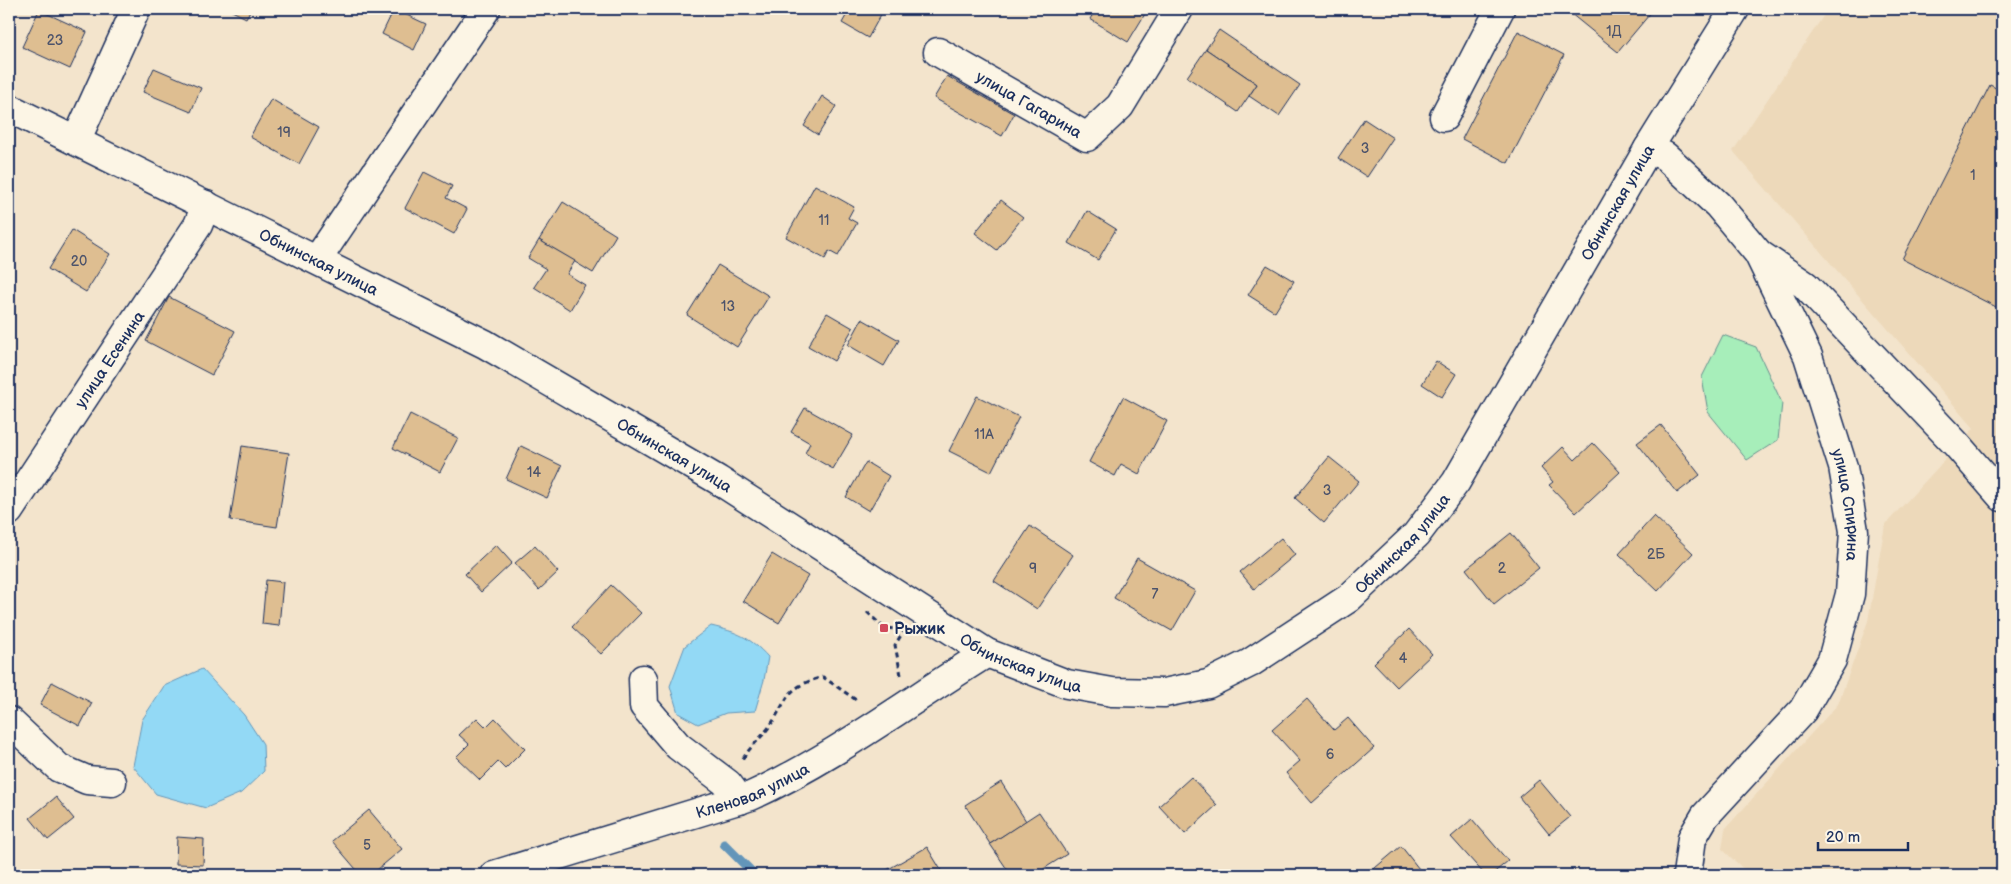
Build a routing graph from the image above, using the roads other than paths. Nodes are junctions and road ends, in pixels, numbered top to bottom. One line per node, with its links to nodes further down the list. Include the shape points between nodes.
1 (136, 9): 9 (street)
2 (486, 9): 13 (street)
3 (1179, 9): 6 (street, улица Гагарина, via 1120,106 1087,138)
4 (1500, 9): 8 (street)
5 (1735, 9): 10 (street, Обнинская улица)
6 (938, 52)
7 (9, 108): 9 (street, Обнинская улица)
8 (1444, 117)
9 (76, 141): 11 (street, Обнинская улица)
10 (1648, 149): 12 (street, улица Спирина, via 1665,156 1718,205); 16 (street, Обнинская улица, via 1456,482 1416,535 1349,598 1250,663 1208,684 1164,693 1112,692 1067,684)
11 (206, 204): 13 (street, Обнинская улица); 15 (street, улица Есенина, via 198,226)
12 (1758, 253): 14 (street, via 1805,285); 22 (street, улица Спирина, via 1808,356 1842,468 1854,531 1850,594 1832,660 1803,710 1706,816 1692,838)
13 (317, 260): 16 (street, Обнинская улица, via 485,344 718,480)
14 (2002, 496)
15 (9, 511)
16 (987, 653): 20 (street, Кленовая улица, via 778,784)
17 (643, 679): 20 (street, via 644,706 678,746)
18 (9, 721): 19 (street, via 59,768 87,780)
19 (112, 782)
20 (745, 798): 21 (street, Кленовая улица)
21 (494, 875)
22 (1686, 875)

